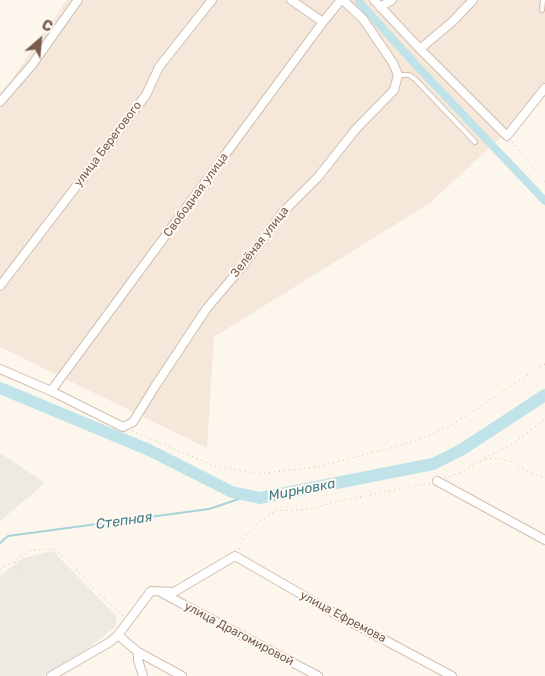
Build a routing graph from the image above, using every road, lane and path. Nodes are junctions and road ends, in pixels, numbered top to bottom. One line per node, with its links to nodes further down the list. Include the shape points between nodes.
1 (78, 0): 15 (street, via 32,65)
2 (212, 0): 19 (street, улица Берегового, via 159,67 146,95)
3 (290, 0): 11 (street)
4 (342, 0): 11 (street, Свободная улица); 13 (street, via 363,19)
5 (374, 0): 9 (street)
6 (392, 0): 9 (street)
7 (473, 0): 12 (street)
8 (543, 0): 10 (lane)
9 (380, 7): 12 (street)
10 (542, 10)
11 (323, 22): 22 (street, Свободная улица)
12 (420, 50): 16 (street)
13 (398, 75): 17 (lane, via 415,78); 24 (street, Зелёная улица, via 394,90 356,128 318,177 282,212 208,308 133,422)
14 (545, 88): 16 (street)
15 (0, 102)
16 (507, 136): 18 (path)
17 (475, 142)
18 (545, 182)
19 (0, 286)
20 (545, 364): 24 (path, via 450,426 413,442 317,467 259,474 215,466)
21 (0, 369): 22 (street)
22 (51, 391): 24 (street)
23 (545, 420): 25 (path, via 508,447)
24 (123, 427)
25 (484, 459): 26 (path, via 512,462); 27 (path)
26 (545, 479)
27 (437, 481): 28 (street); 29 (path, via 311,509 275,511 248,534)
28 (545, 540)
29 (235, 556): 33 (street, via 174,592); 41 (street, улица Ефремова)
30 (15, 561): 31 (path); 32 (path); 34 (path, via 32,550 54,549)
31 (0, 570)
32 (27, 577)
33 (160, 592): 34 (street, via 151,592); 40 (street, улица Драгомировой)
34 (128, 622): 35 (street)
35 (118, 635): 36 (street); 37 (street)
36 (138, 652): 38 (street); 39 (street)
37 (51, 676)
38 (144, 676)
39 (182, 676)
40 (318, 676)
41 (452, 676)

